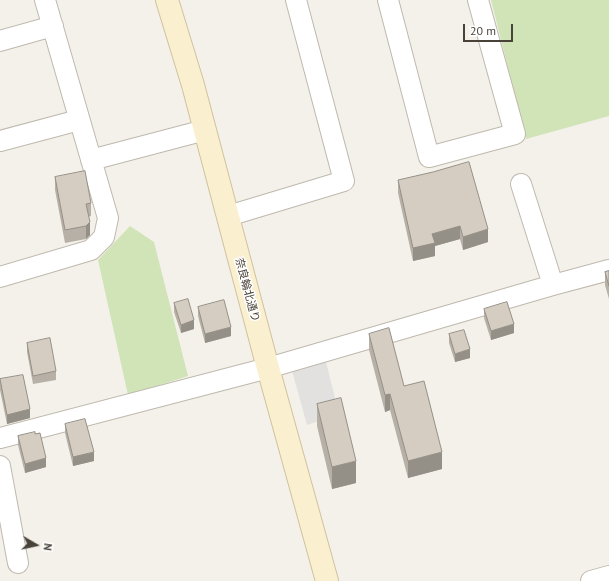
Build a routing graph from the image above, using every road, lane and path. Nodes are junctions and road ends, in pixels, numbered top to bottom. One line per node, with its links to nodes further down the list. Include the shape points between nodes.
1 (45, 0): 6 (street)
2 (167, 0): 9 (street, 奈良輪北通り)
3 (296, 0): 13 (street, via 344,181)
4 (388, 0): 5 (street, via 429,157 515,134)
5 (478, 0)
6 (52, 26): 7 (street); 8 (street)
7 (0, 41)
8 (79, 120): 10 (street); 11 (street)
9 (205, 130): 11 (street); 13 (street, 奈良輪北通り)
10 (0, 141)
11 (91, 160): 15 (street, via 108,218 104,237 91,250)
12 (521, 184): 16 (street)
13 (228, 216): 17 (street, 奈良輪北通り)
14 (609, 270): 16 (street)
15 (0, 277)
16 (553, 285): 17 (street)
17 (268, 368): 18 (street); 22 (street, 奈良輪北通り)
18 (0, 438)
19 (0, 466): 20 (street)
20 (18, 563)
21 (609, 576): 23 (street)
22 (327, 581)
23 (591, 581)

